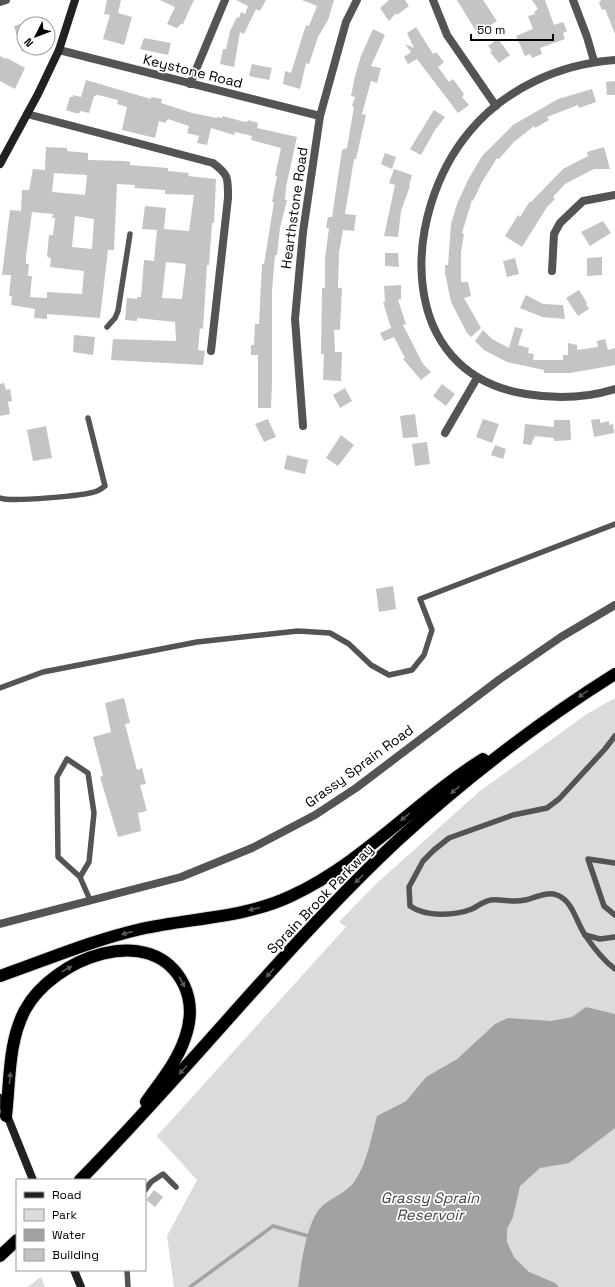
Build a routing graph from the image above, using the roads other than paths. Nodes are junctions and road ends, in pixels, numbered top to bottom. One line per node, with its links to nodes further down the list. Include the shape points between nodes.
1 (6, 0): 7 (street)
2 (75, 0): 8 (main road)
3 (224, 0): 11 (street)
4 (357, 0): 14 (street, Hearthstone Road, via 346,22)
5 (433, 0): 12 (street, via 447,35)
6 (573, 0): 10 (street)
7 (0, 2)
8 (59, 50): 11 (street, Keystone Road); 13 (main road)
9 (615, 60): 10 (street)
10 (594, 62): 12 (street, via 545,76 523,86)
11 (190, 84): 14 (street, Keystone Road)
12 (496, 106): 22 (street, via 471,130 444,170 433,194 425,228 422,265 423,287 430,320 440,340 458,364)
13 (27, 114): 15 (main road); 21 (street, via 213,163 224,171 228,182 228,198)
14 (320, 116): 25 (street, Hearthstone Road, via 295,319)
15 (2, 154): 16 (main road)
16 (0, 164)
17 (615, 196): 19 (street, via 583,201 560,223 554,234)
18 (130, 234): 20 (lane, via 118,311)
19 (552, 271)
20 (107, 327)
21 (211, 351)
22 (477, 378): 23 (street, via 507,391 541,397 596,395); 26 (street)
23 (615, 389)
24 (88, 418): 27 (lane, via 105,486 97,492 74,496)
25 (303, 426)
26 (445, 433)
27 (0, 498)
28 (615, 524): 31 (lane, via 420,599 432,630 424,655 412,670 390,675 371,665 349,644 330,633 298,631 197,642 43,672)
29 (615, 605): 36 (street, Grassy Sprain Road, via 561,637 500,679 356,788 315,815 252,848 181,877)
30 (615, 674): 32 (highway, Sprain Brook Parkway, one-way to 32)
31 (0, 688)
32 (552, 715): 42 (highway, one-way to 42, via 463,772 348,861 291,897 250,910 126,933); 45 (highway, Sprain Brook Parkway, one-way to 45, via 456,789 367,871 297,943)
33 (615, 736): 39 (lane, via 559,799 546,808 513,815 449,838 423,862 409,887 410,906 418,911 457,914 489,900 520,901 541,895 557,895 567,902)
34 (615, 863): 37 (lane, via 588,859 604,906)
35 (80, 877): 35 (lane, via 58,857 57,777 67,759 88,773 94,813 90,862); 36 (lane)
36 (90, 900): 38 (street, Grassy Sprain Road)
37 (615, 915)
38 (0, 924)
39 (585, 935): 40 (lane, via 600,939); 41 (lane)
40 (615, 937)
41 (615, 969)
42 (0, 976)
43 (0, 1098): 44 (main road)
44 (6, 1116): 45 (highway, one-way to 45, via 14,1042 22,1016 31,1000 53,978 83,961 115,951 138,951 158,957 174,970 186,989 190,1013 185,1038 179,1051); 46 (main road)
45 (122, 1137): 47 (highway, Sprain Brook Parkway)
46 (33, 1179)
47 (81, 1179)
48 (176, 1187): 49 (lane, via 163,1174)
49 (146, 1189)
50 (16, 1241): 51 (highway)
51 (0, 1256)
52 (74, 1271): 54 (main road)
53 (127, 1271): 55 (lane)
54 (81, 1287)
55 (128, 1287)

